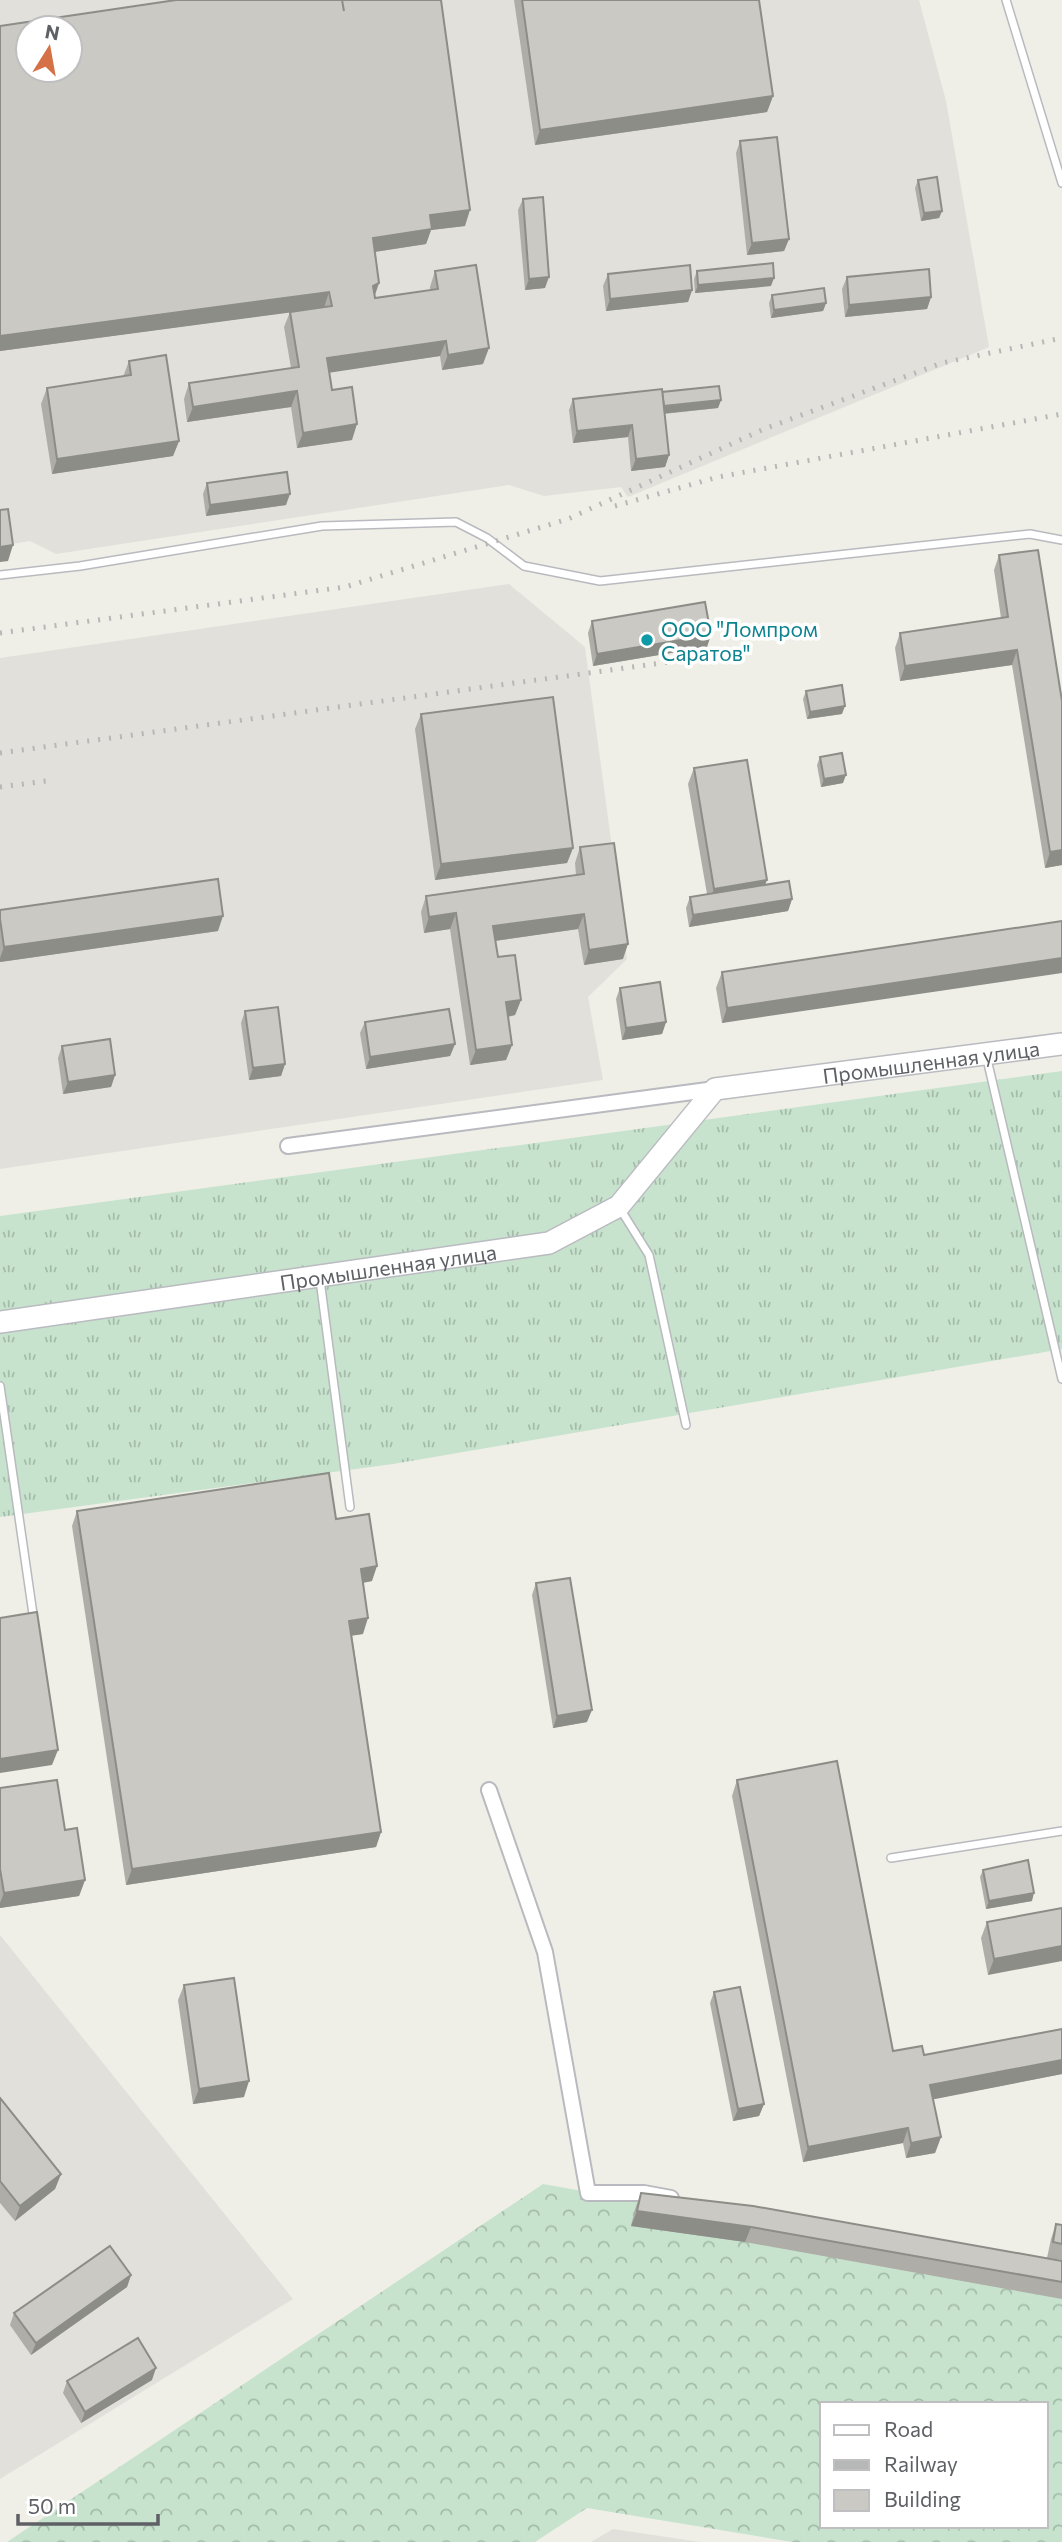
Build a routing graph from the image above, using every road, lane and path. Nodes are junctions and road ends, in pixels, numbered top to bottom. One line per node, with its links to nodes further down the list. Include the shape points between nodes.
1 (1006, 0): 2 (lane)
2 (1062, 183)
3 (1062, 541): 4 (lane, via 1030,534 600,580 524,566 488,538 456,522 443,522 322,526)
4 (0, 575)
5 (1062, 1044): 6 (street, Промышленная улица)
6 (986, 1054): 7 (street, Промышленная улица); 12 (lane)
7 (715, 1089): 8 (street, Промышленная улица); 9 (street, Промышленная улица)
8 (288, 1146)
9 (619, 1206): 10 (street, Промышленная улица, via 550,1243); 14 (lane, via 649,1255)
10 (319, 1276): 11 (street, Промышленная улица); 15 (lane)
11 (0, 1322)
12 (1062, 1379)
13 (0, 1386): 16 (lane)
14 (686, 1425)
15 (350, 1507)
16 (36, 1633)
17 (489, 1790): 20 (street, via 545,1952 588,2193 644,2193)
18 (1062, 1831): 19 (lane)
19 (891, 1858)
20 (682, 2200)

